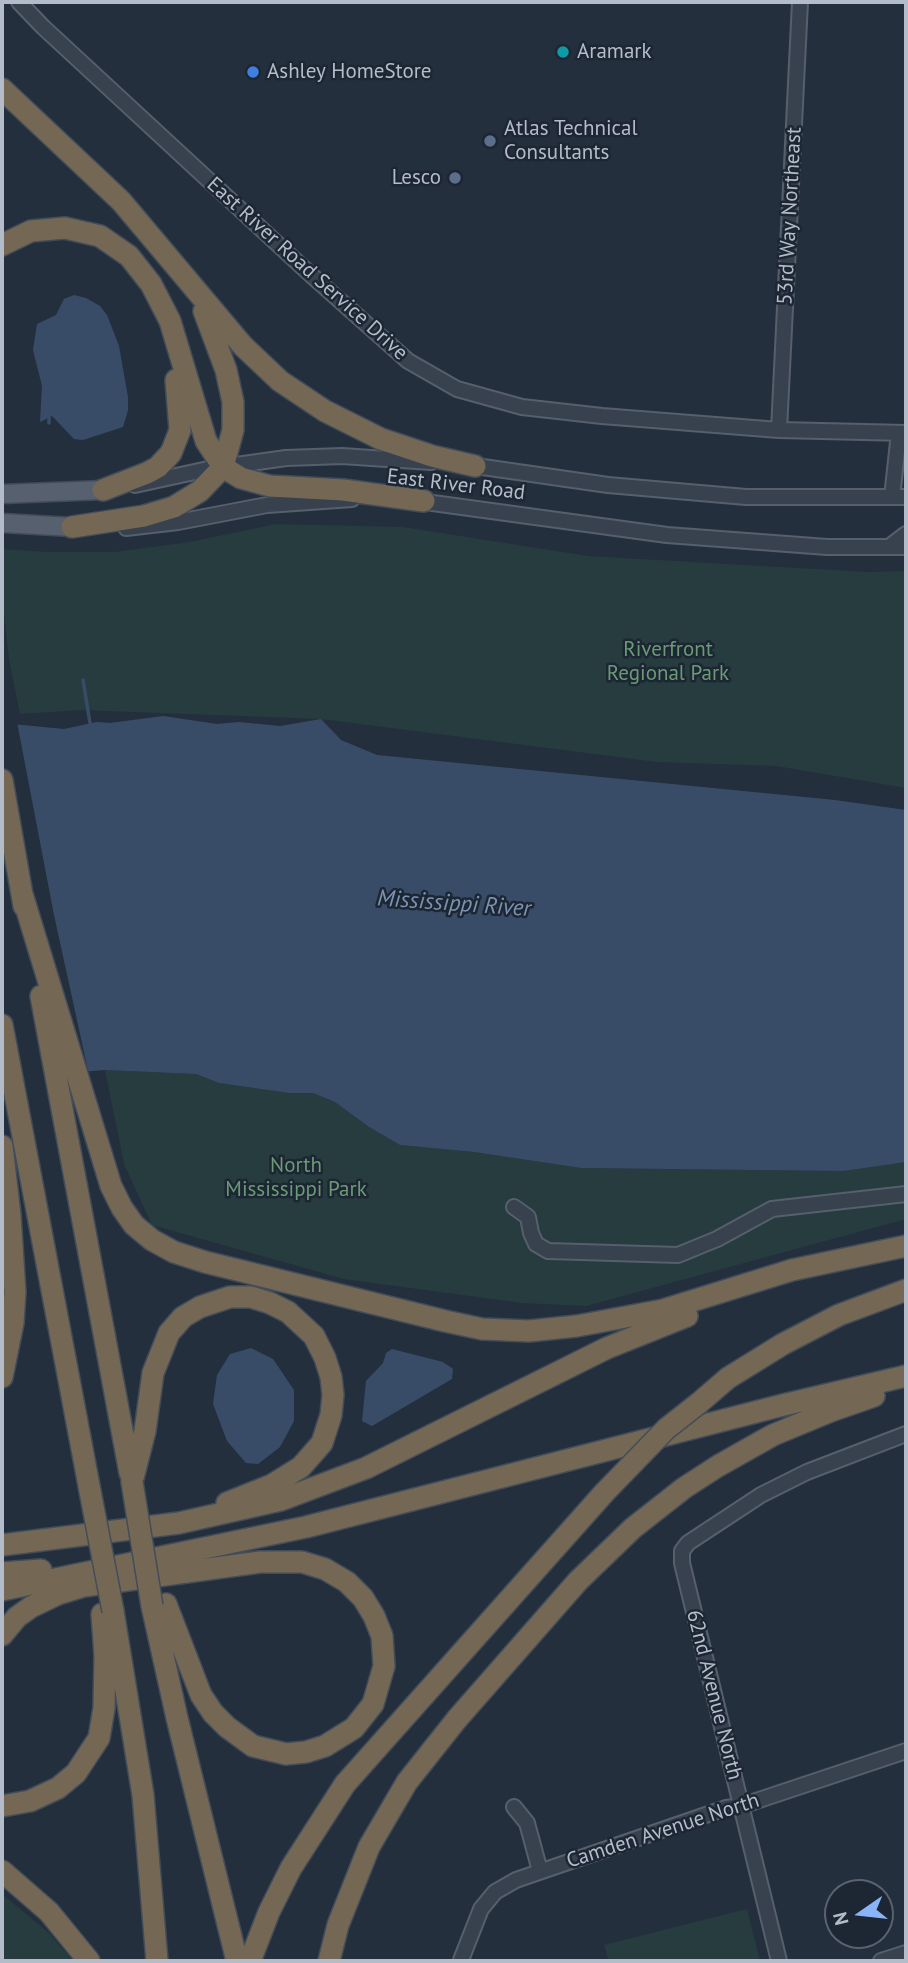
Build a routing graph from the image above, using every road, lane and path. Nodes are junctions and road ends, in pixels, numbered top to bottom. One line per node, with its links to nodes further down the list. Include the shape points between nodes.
1 (19, 2): 7 (street, East River Road Service Drive, via 310,274 408,361 435,377 480,397 522,407)
2 (800, 2): 7 (street, 53rd Way Northeast)
3 (2, 89): 5 (highway, via 98,177)
4 (2, 245): 6 (highway, via 41,228 100,236 129,256)
5 (167, 255): 9 (highway, via 252,357 290,389 380,439); 10 (highway, via 205,313 226,370 234,421)
6 (158, 296): 10 (highway, via 177,340 202,431); 11 (highway, via 178,393 178,439 158,467)
7 (779, 430): 8 (street, East River Road Service Drive)
8 (903, 433): 13 (street)
9 (475, 466): 10 (street, East River Road, via 321,456); 13 (street, East River Road, via 608,485 746,497)
10 (223, 467): 11 (street, East River Road); 14 (highway, via 270,486); 16 (highway, via 200,491 174,507)
11 (103, 490): 12 (main road)
12 (2, 494)
13 (899, 497)
14 (424, 501): 16 (street, East River Road, via 312,501 146,527); 18 (street, East River Road, via 667,535)
15 (2, 523): 16 (main road, East River Road)
16 (72, 527)
17 (906, 534): 18 (street)
18 (888, 547): 19 (street, East River Road)
19 (906, 547)
20 (2, 780): 21 (highway)
21 (22, 894): 26 (highway, via 108,1177 122,1208 142,1233 162,1246 205,1262 482,1329 549,1330 663,1310 792,1270); 33 (highway)
22 (2, 1025): 40 (highway, bridge, via 90,1491)
23 (2, 1146): 30 (highway, via 15,1292)
24 (906, 1194): 25 (street, via 772,1209 678,1255 548,1251 536,1244 528,1217)
25 (514, 1207)
26 (906, 1246)
27 (906, 1252): 34 (highway, via 804,1273 711,1306 615,1345 366,1468 281,1500 200,1520)
28 (906, 1290): 53 (highway, bridge, via 839,1315 783,1344 728,1378 648,1447 345,1784 291,1868)
29 (906, 1376): 37 (highway, via 306,1527)
30 (2, 1377)
31 (906, 1386): 54 (highway, via 831,1411 755,1445 684,1488 596,1562 407,1782 369,1847 338,1924)
32 (906, 1434): 44 (street, 62nd Avenue North, via 761,1495 682,1551)
33 (132, 1482): 34 (highway, via 157,1360 169,1333 183,1317 219,1300 251,1297 278,1306 307,1327 325,1358 333,1395 326,1433 301,1467 272,1485 220,1505); 39 (highway, bridge, via 145,1567)
34 (50, 1540): 35 (highway)
35 (2, 1545)
36 (2, 1573): 37 (highway)
37 (77, 1574): 38 (highway)
38 (2, 1590)
39 (159, 1605): 41 (highway, via 213,1713 253,1746 286,1754 325,1746 354,1728 373,1704 384,1666 382,1636 374,1616 347,1582 302,1562 260,1562 84,1586 31,1607); 52 (highway, via 177,1718)
40 (108, 1611): 43 (highway, via 99,1738 76,1773 58,1788 30,1801); 51 (highway, via 143,1795)
41 (2, 1635)
42 (906, 1751): 44 (street, Camden Avenue North)
43 (2, 1806)
44 (741, 1806): 47 (street, Camden Avenue North); 55 (street, 62nd Avenue North)
45 (514, 1807): 47 (street, via 527,1823)
46 (2, 1871): 50 (highway, via 49,1913)
47 (540, 1871): 49 (street, Camden Avenue North, via 495,1892 481,1909)
48 (906, 1953): 56 (street)
49 (461, 1960)
50 (89, 1961)
51 (157, 1961)
52 (237, 1961)
53 (250, 1961)
54 (329, 1961)
55 (779, 1961)
56 (881, 1961)

